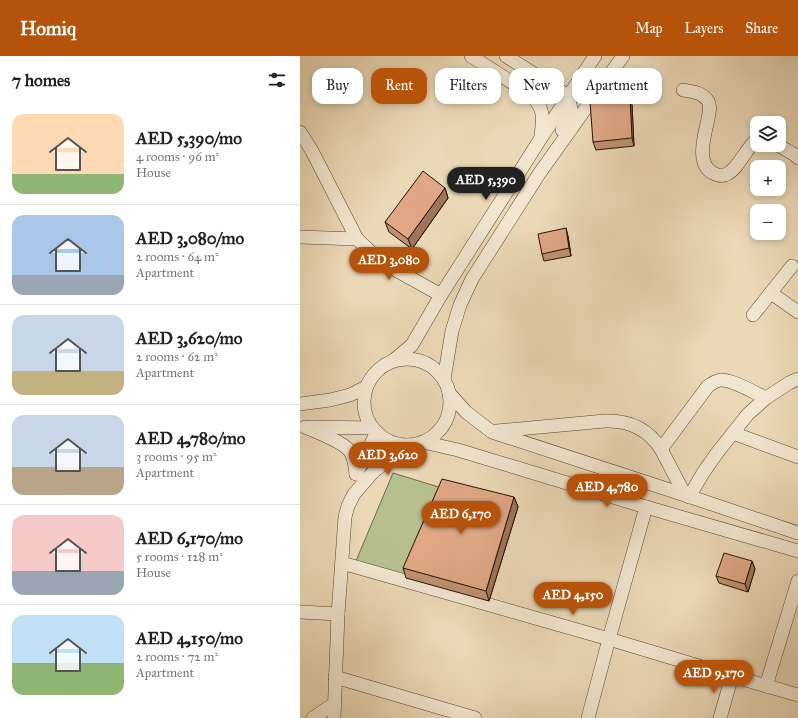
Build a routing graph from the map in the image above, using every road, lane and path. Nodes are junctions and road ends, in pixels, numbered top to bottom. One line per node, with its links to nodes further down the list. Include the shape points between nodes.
1 (471, 56): 9 (street, via 538,102 543,119)
2 (477, 56): 5 (street, via 506,72 516,70 517,67)
3 (595, 56): 7 (street)
4 (623, 56): 13 (street)
5 (511, 59): 7 (street)
6 (683, 90): 10 (street, via 701,94 709,102 710,110 702,155 709,171 723,176 728,174)
7 (568, 96): 9 (street); 13 (street, via 571,109 569,116)
8 (300, 132): 15 (street)
9 (540, 138): 18 (street)
10 (750, 148)
11 (786, 149): 12 (street)
12 (797, 154)
13 (539, 174): 22 (street, via 472,279 452,331)
14 (300, 237): 15 (street)
15 (357, 239): 18 (street, via 394,269)
16 (792, 266): 17 (street)
17 (771, 293): 19 (street); 20 (street)
18 (441, 295): 21 (street, via 412,345)
19 (798, 312)
20 (754, 315)
21 (394, 360): 22 (street, via 422,361 435,368); 24 (street, via 372,375)
22 (444, 379): 25 (street)
23 (798, 379): 26 (street)
24 (366, 387): 27 (street, via 350,396); 29 (street, via 364,411)
25 (449, 393): 30 (street, via 466,412); 32 (street, via 450,408 445,422 436,434)
26 (766, 398): 31 (street, via 748,414); 34 (street, via 734,383 720,380 714,382 708,386)
27 (300, 404)
28 (303, 427): 29 (street); 36 (street, via 350,450)
29 (375, 430): 33 (street, via 385,439); 36 (street)
30 (492, 432): 34 (street, via 614,420 630,423 641,429 651,436); 38 (street)
31 (733, 433): 35 (street); 38 (street)
32 (423, 442): 33 (street); 39 (street, via 458,450)
33 (408, 445): 37 (street, via 374,471)
34 (661, 449): 38 (street)
35 (798, 457)
36 (356, 474): 37 (street)
37 (354, 494): 42 (street, via 345,517)
38 (687, 496): 40 (street)
39 (646, 507): 41 (street); 46 (street)
40 (798, 534)
41 (798, 552)
42 (342, 563): 45 (street); 46 (street)
43 (798, 581): 49 (street)
44 (300, 612): 45 (street)
45 (338, 614): 48 (street)
46 (608, 639): 47 (street); 56 (street)
47 (732, 676): 49 (street); 57 (street)
48 (335, 677): 51 (street); 52 (street)
49 (766, 686): 50 (street)
50 (798, 695)
51 (334, 704): 53 (street); 54 (street)
52 (450, 714): 55 (street)
53 (313, 718)
54 (334, 718)
55 (475, 718)
56 (588, 718)
57 (720, 718)

